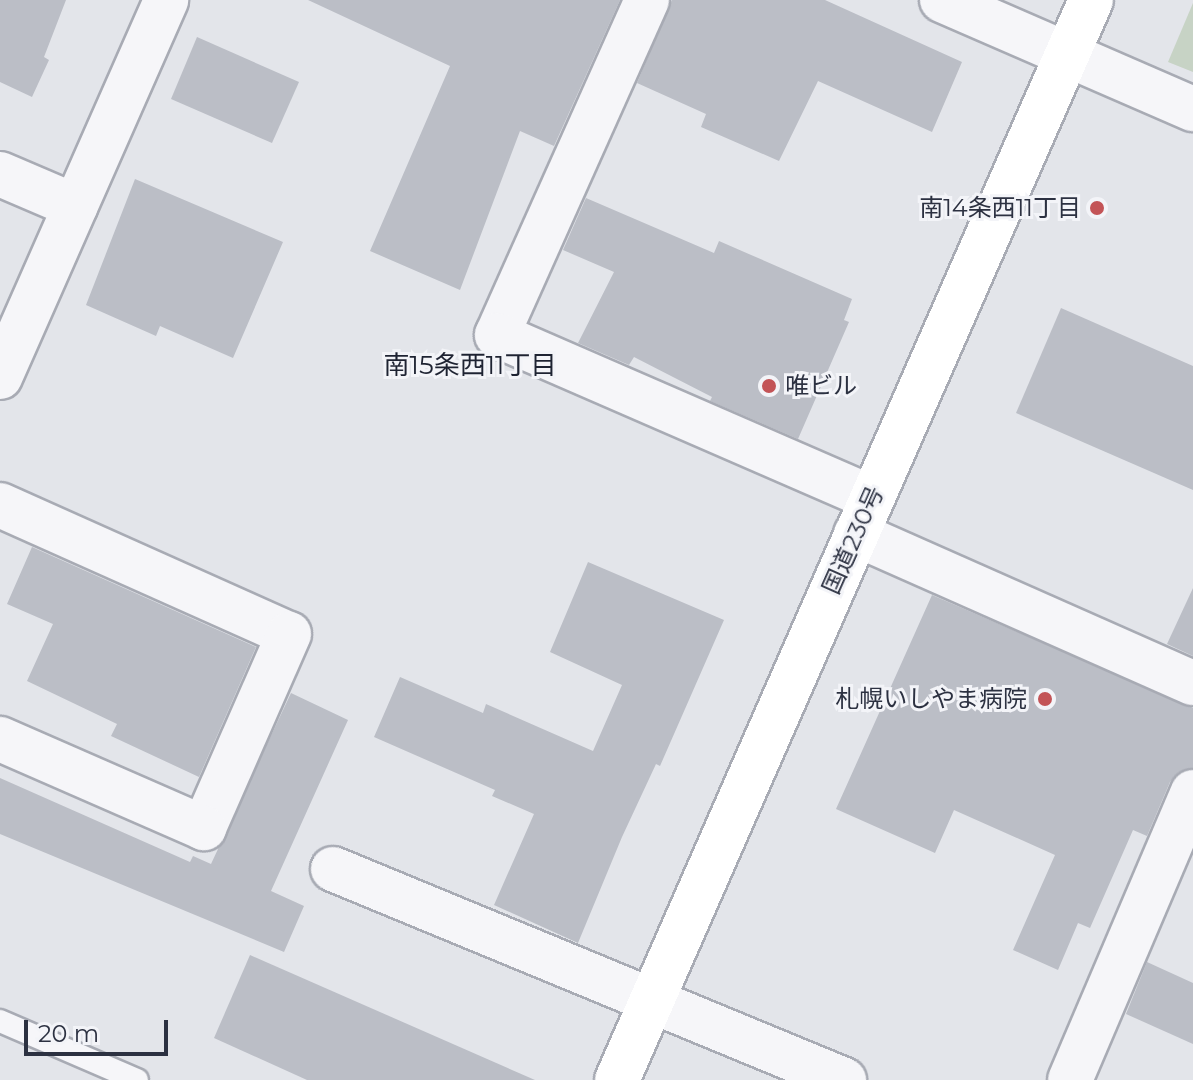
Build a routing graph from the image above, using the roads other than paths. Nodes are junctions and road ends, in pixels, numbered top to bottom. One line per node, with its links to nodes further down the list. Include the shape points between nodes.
1 (166, 0): 8 (street)
2 (647, 0): 11 (street, via 497,335)
3 (942, 0): 5 (street)
4 (1091, 0): 5 (highway, 国道230号)
5 (1068, 54): 6 (street); 11 (highway, 国道230号)
6 (1193, 109)
7 (0, 174): 8 (street)
8 (75, 206): 9 (street)
9 (0, 377)
10 (0, 505): 13 (street, via 289,634 204,828)
11 (864, 516): 12 (street); 16 (highway, 国道230号)
12 (1193, 683)
13 (0, 739)
14 (1193, 792): 21 (street)
15 (333, 869): 16 (street)
16 (652, 1001): 19 (highway, 国道230号); 20 (street)
17 (0, 1021): 18 (lane)
18 (137, 1080)
19 (617, 1080)
20 (844, 1080)
21 (1070, 1080)

